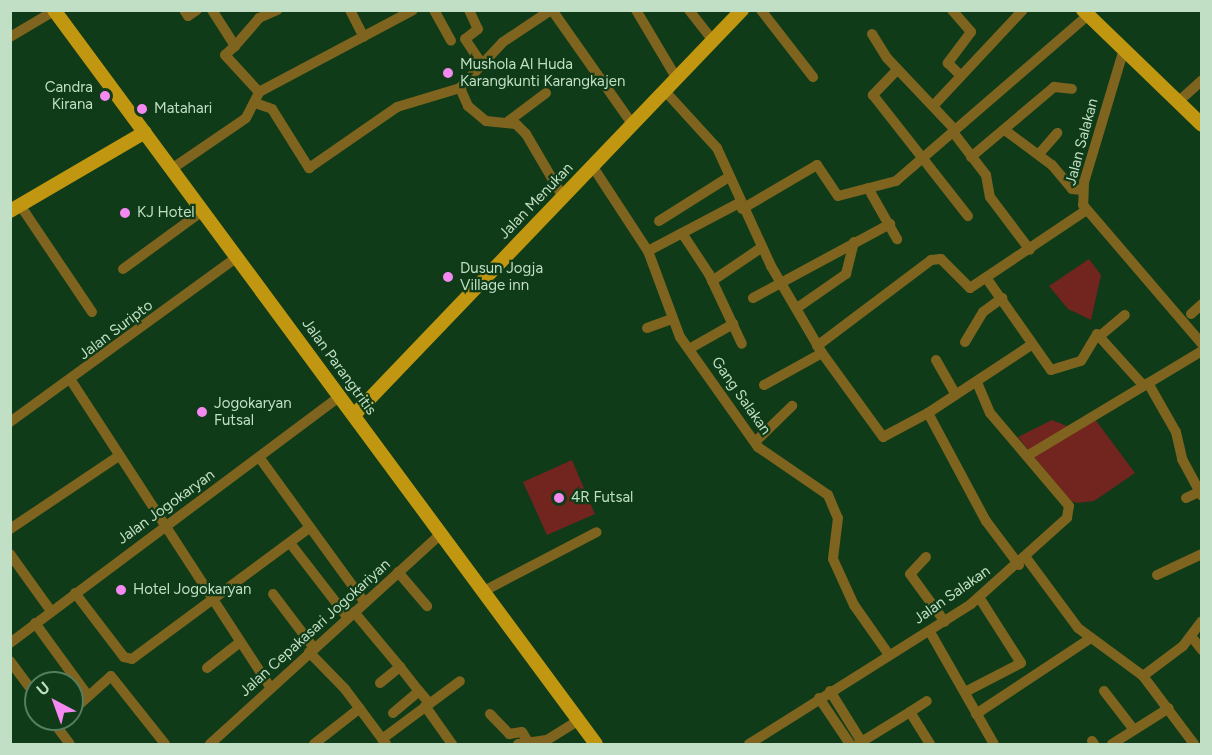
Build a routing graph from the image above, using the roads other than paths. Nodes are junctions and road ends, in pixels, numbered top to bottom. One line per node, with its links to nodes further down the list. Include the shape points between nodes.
1 (184, 10): 2 (street, via 188,16)
2 (197, 10)
3 (212, 10): 23 (street)
4 (350, 10): 20 (street)
5 (413, 10): 20 (street)
6 (434, 10): 21 (street)
7 (469, 10): 25 (street, via 478,28 465,39)
8 (552, 10): 25 (street); 39 (street)
9 (636, 10): 29 (street)
10 (689, 10): 22 (street)
11 (742, 10): 22 (main road, Jalan Menukan)
12 (761, 10): 28 (street)
13 (952, 10): 27 (street, via 971,32 948,63)
14 (1023, 10): 27 (street)
15 (54, 11): 19 (street); 43 (main road, Jalan Parangtritis)
16 (275, 11): 23 (street, via 259,18)
17 (1085, 13): 24 (main road); 41 (street)
18 (872, 34): 26 (street)
19 (10, 37)
20 (364, 37): 35 (street)
21 (452, 41)
22 (712, 41): 29 (main road, Jalan Menukan)
23 (235, 46): 35 (street, via 225,55)
24 (1124, 49): 36 (main road); 52 (street, Jalan Salakan)
25 (482, 64): 31 (street)
26 (897, 70): 37 (street); 46 (street, via 872,93)
27 (961, 76): 37 (street)
28 (813, 77)
29 (677, 79): 33 (main road, Jalan Menukan)
30 (1202, 80): 36 (street)
31 (460, 87): 35 (street, via 397,107 309,168 270,107); 38 (street, via 468,106 486,121)
32 (1072, 89): 42 (street, via 1054,87)
33 (664, 90): 39 (main road, Jalan Menukan); 50 (street, via 713,142)
34 (546, 93): 38 (street)
35 (257, 98): 49 (street, via 246,118)
36 (1179, 102): 40 (main road)
37 (934, 105): 41 (street)
38 (506, 123): 53 (street, via 526,134)
39 (632, 124): 48 (main road, Jalan Menukan)
40 (1202, 125)
41 (954, 131): 46 (street); 47 (street)
42 (1006, 131): 45 (street); 47 (street)
43 (145, 132): 49 (main road, Jalan Parangtritis); 55 (main road)
44 (1057, 132): 45 (street)
45 (1040, 154): 52 (street)
46 (922, 156): 51 (street, via 896,181); 58 (street)
47 (971, 157): 65 (street, via 986,175 990,197)
48 (593, 167): 53 (main road, Jalan Menukan); 66 (street, Gang Salakan)
49 (173, 168): 56 (main road, Jalan Parangtritis)
50 (729, 177): 54 (street); 59 (street)
51 (868, 189): 54 (street, via 838,196 817,165); 60 (street)
52 (1079, 190): 57 (street, Jalan Salakan)
53 (563, 197): 99 (main road, Jalan Menukan)
54 (741, 206): 61 (street); 64 (street)
55 (15, 208): 76 (street)
56 (204, 210): 67 (main road, Jalan Parangtritis); 68 (street)
57 (1081, 213): 65 (street); 85 (street)
58 (968, 216)
59 (659, 221)
60 (890, 224): 62 (street); 63 (street)
61 (682, 233): 66 (street); 70 (street)
62 (897, 239)
63 (854, 242): 71 (street); 75 (street, via 846,274)
64 (761, 248): 70 (street); 71 (street)
65 (1030, 250): 69 (street)
66 (648, 251): 79 (street, Gang Salakan)
67 (237, 257): 91 (street, Jalan Suripto); 96 (main road, Jalan Parangtritis)
68 (123, 269)
69 (987, 279): 73 (street); 88 (street, via 967,288 941,260 931,260)
70 (712, 280): 80 (street)
71 (782, 280): 72 (street); 75 (street)
72 (753, 298)
73 (1002, 298): 83 (street, via 983,312); 86 (street)
74 (1202, 304): 77 (street)
75 (797, 308): 88 (street)
76 (92, 312)
77 (1191, 314)
78 (1125, 315): 82 (street)
79 (672, 319): 81 (street); 87 (street, Gang Salakan)
80 (733, 324): 84 (street); 87 (street)
81 (647, 328)
82 (1101, 334): 86 (street, via 1095,335 1092,350 1081,361 1055,371); 93 (street)
83 (965, 342)
84 (742, 344)
85 (1202, 344)
86 (1031, 345): 92 (street)
87 (689, 349): 101 (street, Gang Salakan)
88 (820, 349): 94 (street); 98 (street, via 883,437)
89 (1202, 351): 93 (street)
90 (936, 360): 95 (street)
91 (72, 382): 100 (street, Jalan Suripto); 103 (street)
92 (977, 382): 95 (street); 102 (street, via 988,411)
93 (1146, 384): 102 (street); 105 (street, via 1176,432 1182,459)
94 (764, 385)
95 (956, 395): 98 (street)
96 (340, 396): 99 (main road, Jalan Parangtritis); 104 (street, Jalan Jogokaryan)
97 (792, 406): 101 (street)
98 (928, 413): 116 (street, via 986,521)
99 (354, 415): 111 (main road, Jalan Parangtritis)
100 (10, 422)
101 (755, 442): 138 (street, Gang Salakan, via 828,495 838,518 832,559 849,597)
102 (1027, 456): 116 (street, Jalan Salakan, via 1070,510)
103 (117, 457): 107 (street); 109 (street)
104 (259, 457): 107 (street, Jalan Jogokaryan); 108 (street)
105 (1200, 494): 106 (street)
106 (1186, 498)
107 (164, 527): 120 (street, Jalan Jogokaryan); 123 (street)
108 (309, 528): 112 (street); 124 (street)
109 (10, 529)
110 (597, 532): 119 (street)
111 (441, 534): 117 (street, Jalan Cepakasari Jogokariyan); 119 (main road, Jalan Parangtritis)
112 (290, 543): 123 (street); 127 (street)
113 (10, 554): 126 (street)
114 (1202, 554): 118 (street)
115 (926, 557): 129 (street, via 910,574)
116 (1023, 562): 122 (street, Jalan Salakan); 133 (street)
117 (398, 572): 124 (street, Jalan Cepakasari Jogokariyan); 125 (street)
118 (1157, 575)
119 (484, 591): 162 (main road, Jalan Parangtritis)
120 (75, 593): 123 (street, via 127,660); 126 (street, Jalan Jogokaryan)
121 (273, 594): 136 (street)
122 (979, 597): 129 (street, Jalan Salakan); 150 (street, via 1021,663)
123 (211, 603): 135 (street)
124 (365, 603): 127 (street, Jalan Cepakasari Jogokariyan)
125 (427, 606)
126 (51, 611): 130 (street, Jalan Jogokaryan)
127 (351, 615): 136 (street, Jalan Cepakasari Jogokariyan); 140 (street)
128 (1202, 621): 132 (street)
129 (945, 622): 131 (street, Jalan Salakan)
130 (35, 623): 134 (street, Jalan Jogokaryan); 151 (street)
131 (930, 632): 138 (street, Jalan Salakan); 150 (street)
132 (1191, 636): 137 (street); 142 (street)
133 (1090, 638): 142 (street); 161 (street, via 1054,666)
134 (10, 643)
135 (239, 643): 141 (street); 146 (street)
136 (312, 650): 146 (street, Jalan Cepakasari Jogokariyan); 156 (street)
137 (1202, 650)
138 (886, 652): 148 (street, Jalan Salakan)
139 (10, 661): 143 (street)
140 (400, 667): 145 (street); 147 (street)
141 (207, 668)
142 (1143, 676): 157 (street)
143 (24, 680)
144 (460, 681): 155 (street)
145 (380, 684)
146 (271, 688): 165 (street, Jalan Cepakasari Jogokariyan)
147 (419, 691): 155 (street); 159 (street)
148 (830, 691): 152 (street, Jalan Salakan); 175 (street)
149 (1104, 691): 163 (street)
150 (965, 692): 161 (street)
151 (88, 696): 153 (street); 169 (street, via 111,676)
152 (819, 698): 173 (street, Jalan Salakan); 174 (street)
153 (84, 700)
154 (927, 701): 158 (street)
155 (427, 705): 166 (street); 171 (street)
156 (360, 708): 166 (street); 170 (street)
157 (1169, 708): 163 (street); 179 (street)
158 (910, 712): 175 (street); 176 (street)
159 (393, 713)
160 (490, 714): 167 (street, via 509,734 522,732)
161 (976, 714): 177 (street)
162 (578, 721): 167 (street); 172 (main road, Jalan Parangtritis)
163 (1134, 730): 178 (street)
164 (62, 731): 168 (street)
165 (217, 742)
166 (384, 742)
167 (530, 743)
168 (70, 744)
169 (165, 744)
170 (314, 744)
171 (452, 744)
172 (596, 744)
173 (749, 744)
174 (850, 744)
175 (861, 744)
176 (930, 744)
177 (994, 744)
178 (1112, 744)
179 (1194, 744)

